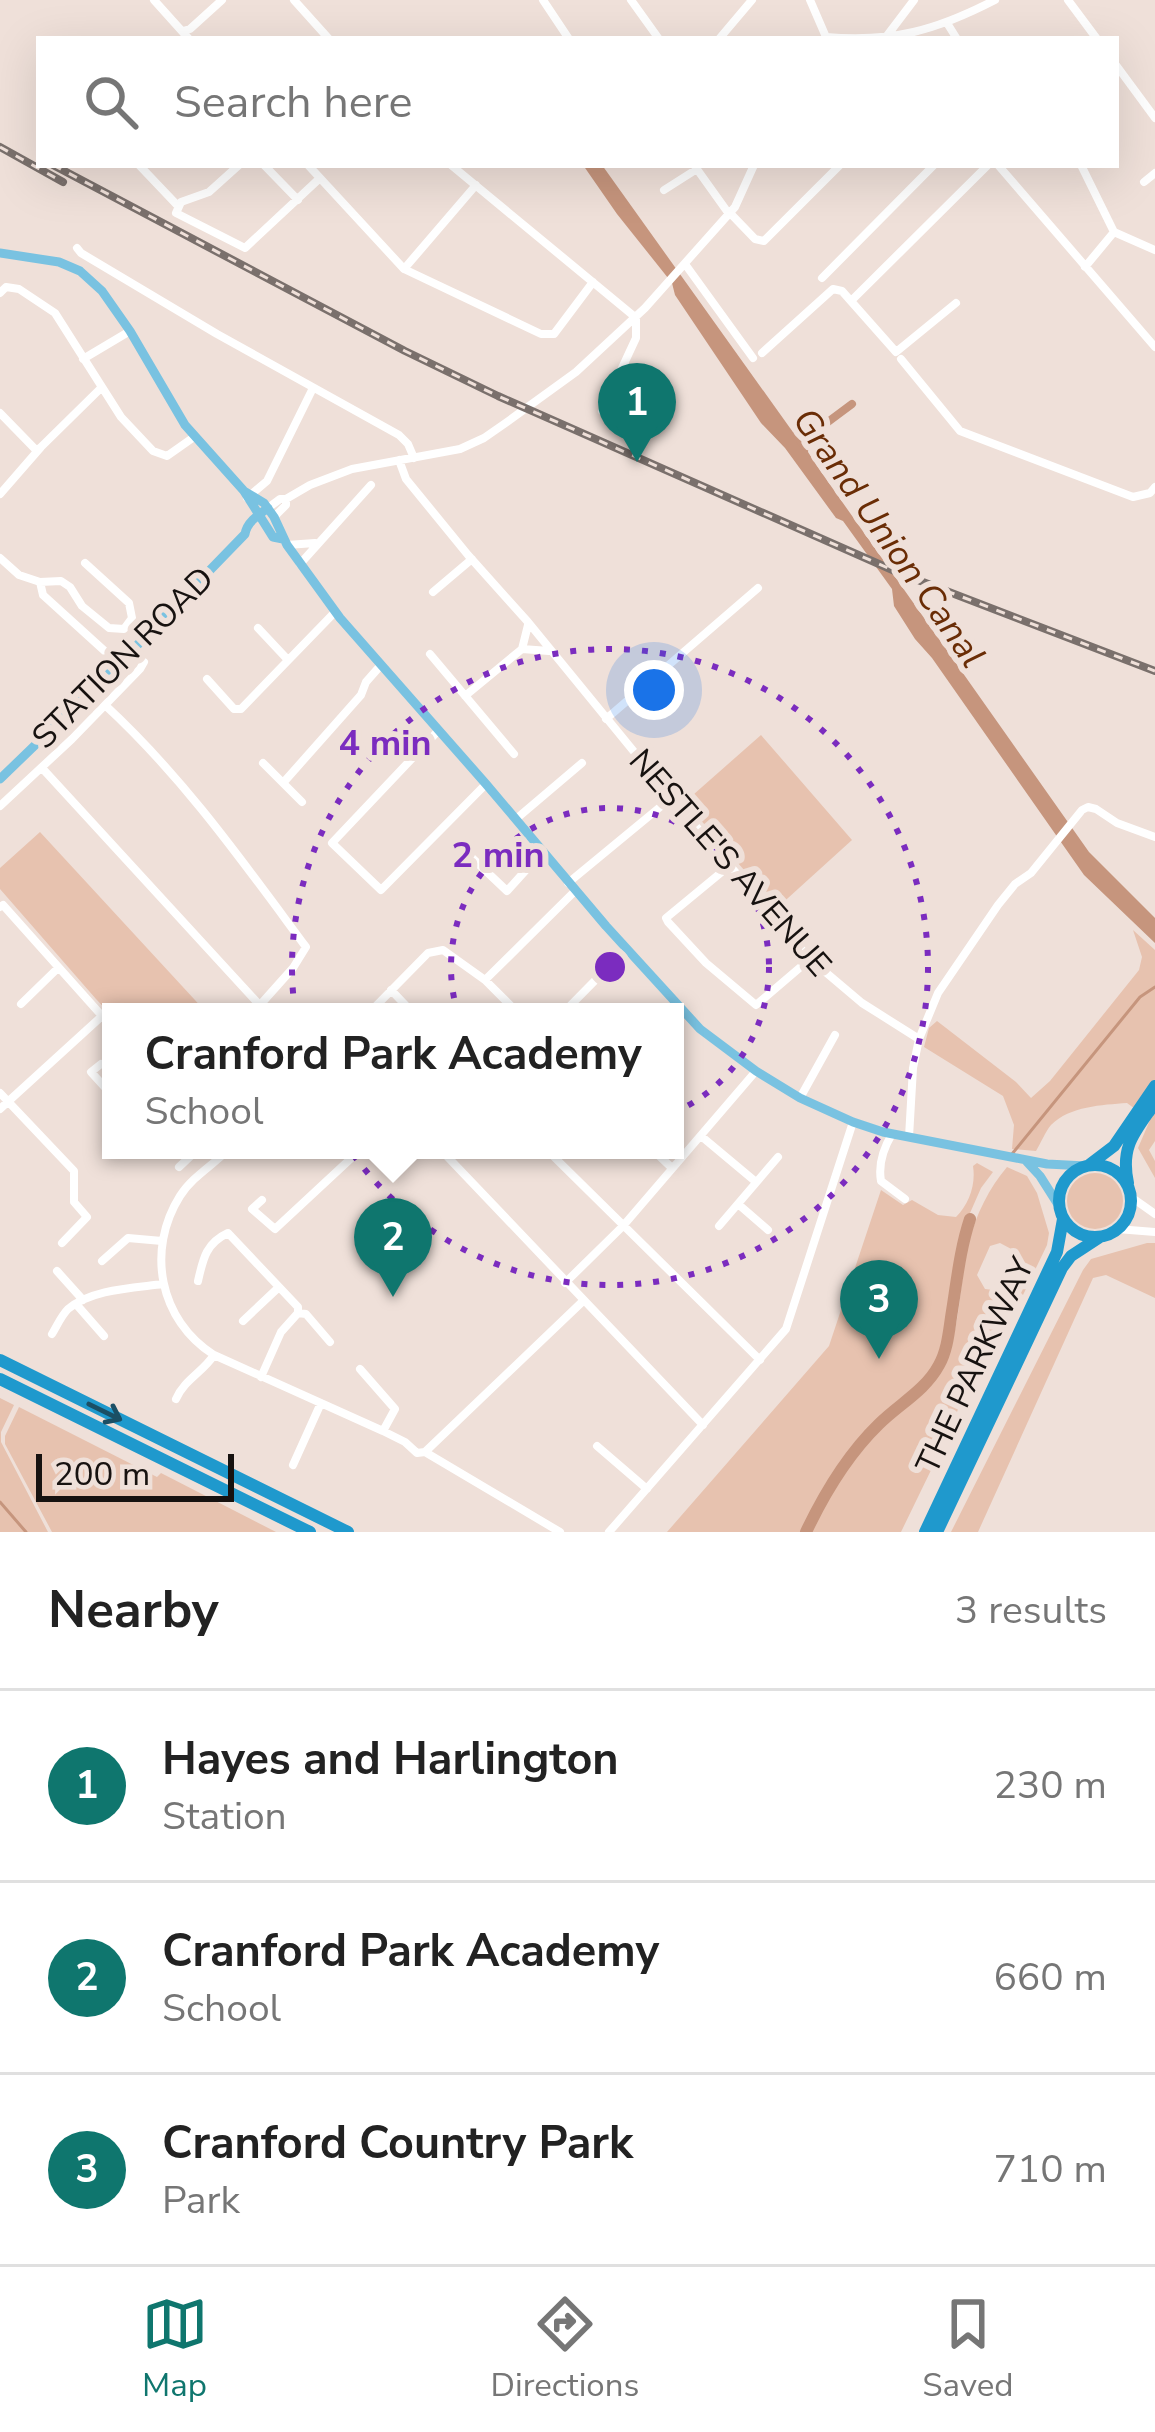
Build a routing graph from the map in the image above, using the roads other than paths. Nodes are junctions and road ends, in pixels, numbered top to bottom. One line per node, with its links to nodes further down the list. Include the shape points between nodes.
1 (154, 0): 12 (street)
2 (222, 0): 12 (street)
3 (294, 0): 13 (street)
4 (543, 0): 14 (street)
5 (631, 0): 15 (street)
6 (752, 0): 16 (street)
7 (810, 0): 17 (street)
8 (914, 0): 18 (street)
9 (995, 0): 11 (street)
10 (1068, 0): 21 (street)
11 (946, 23): 19 (street); 20 (street)
12 (186, 35)
13 (326, 36)
14 (567, 36)
15 (657, 36)
16 (722, 36)
17 (824, 36)
18 (887, 36)
19 (897, 36)
20 (955, 36)
21 (1095, 36)
22 (1119, 69): 23 (street)
23 (1155, 118)
24 (142, 168): 43 (street)
25 (235, 168): 43 (street)
26 (268, 168): 42 (street)
27 (311, 168): 38 (street)
28 (456, 168): 40 (street)
29 (694, 168): 41 (street)
30 (696, 168): 44 (street)
31 (753, 168): 44 (street, STATION ROAD)
32 (837, 168): 44 (street, via 764,241)
33 (931, 168): 52 (street)
34 (985, 168): 55 (street)
35 (1001, 168): 51 (street)
36 (1082, 168): 45 (street)
37 (1155, 173): 39 (street)
38 (320, 178): 42 (street); 50 (street)
39 (1144, 182)
40 (476, 185): 50 (street); 53 (street)
41 (664, 190)
42 (298, 200): 43 (street, via 245,248 176,213)
43 (178, 206)
44 (730, 213): 49 (street, STATION ROAD)
45 (1114, 232): 46 (street); 51 (street)
46 (1155, 250)
47 (0, 253): 58 (main road, via 80,272)
48 (78, 253): 65 (street)
49 (682, 266): 55 (street, via 758,356 831,290); 57 (street, STATION ROAD)
50 (404, 268): 53 (street, via 548,336)
51 (1085, 268): 61 (street)
52 (822, 278)
53 (593, 282): 57 (street)
54 (0, 293): 63 (street, via 19,289 55,313)
55 (851, 301): 62 (street)
56 (956, 303): 62 (street)
57 (635, 317): 59 (street, STATION ROAD); 60 (street)
58 (130, 331): 63 (street); 68 (main road)
59 (618, 334): 60 (street); 70 (street, STATION ROAD, via 473,443)
60 (633, 344): 66 (street)
61 (1155, 347)
62 (898, 356): 73 (street, via 960,431 1133,497)
63 (83, 359): 64 (street)
64 (101, 388): 68 (street, via 157,454 173,454); 69 (street)
65 (313, 388): 70 (street, via 399,434); 75 (street, via 267,481)
66 (602, 411)
67 (0, 413): 69 (street)
68 (194, 437): 75 (main road)
69 (37, 451): 74 (street)
70 (414, 458): 71 (street, STATION ROAD)
71 (398, 460): 76 (street, STATION ROAD, via 310,485); 81 (street, NESTLE'S AVENUE)
72 (371, 485): 79 (street)
73 (1155, 487)
74 (0, 494)
75 (248, 494): 76 (main road); 77 (main road)
76 (271, 512): 77 (main road, STATION ROAD); 78 (main road)
77 (261, 520): 78 (main road); 95 (main road, STATION ROAD)
78 (285, 542): 79 (street); 83 (main road)
79 (317, 543): 83 (street)
80 (0, 558): 84 (street)
81 (472, 560): 86 (street); 88 (street, NESTLE'S AVENUE)
82 (85, 562): 84 (street, via 129,603 133,618 124,629 109,628 61,581)
83 (300, 564): 87 (main road)
84 (40, 582): 95 (street, via 43,595)
85 (758, 588): 101 (street)
86 (433, 592)
87 (335, 612): 93 (street); 96 (main road)
88 (529, 625): 90 (street); 91 (street, NESTLE'S AVENUE)
89 (258, 628): 93 (street)
90 (522, 649): 91 (street); 99 (street)
91 (549, 651): 101 (street, NESTLE'S AVENUE)
92 (430, 654): 99 (street)
93 (288, 660): 97 (street, via 238,710)
94 (144, 662): 98 (street)
95 (118, 665): 98 (street); 108 (main road, STATION ROAD)
96 (381, 665): 102 (main road); 109 (street)
97 (207, 679)
98 (127, 682): 100 (street)
99 (465, 696): 103 (street)
100 (106, 705): 107 (street); 128 (street, via 230,843 306,947)
101 (606, 719): 112 (street, NESTLE'S AVENUE)
102 (438, 731): 110 (main road); 110 (street, via 332,843 382,890)
103 (514, 754)
104 (0, 758): 108 (street)
105 (262, 763): 109 (street)
106 (582, 763): 115 (street)
107 (42, 768): 111 (street); 127 (street)
108 (6, 774): 111 (street)
109 (283, 783): 113 (street)
110 (486, 784): 115 (main road)
111 (14, 793): 114 (street)
112 (671, 798): 119 (street, NESTLE'S AVENUE); 120 (street)
113 (302, 802)
114 (0, 806)
115 (516, 819): 117 (main road)
116 (1155, 837): 138 (street, via 1088,807 998,905 938,993)
117 (536, 847): 118 (street, via 506,891); 120 (main road)
118 (469, 855)
119 (729, 866): 123 (street, NESTLE'S AVENUE); 123 (street, via 668,922 755,1005)
120 (572, 887): 122 (main road); 125 (street)
121 (0, 907): 124 (street)
122 (626, 949): 132 (street); 133 (main road)
123 (810, 959): 138 (street, NESTLE'S AVENUE)
124 (58, 968): 134 (street); 136 (street)
125 (485, 980): 126 (street, via 437,950); 131 (street)
126 (391, 991): 129 (street); 130 (street)
127 (257, 1003)
128 (267, 1003)
129 (379, 1003)
130 (403, 1003)
131 (508, 1003)
132 (573, 1003)
133 (676, 1003)
134 (21, 1004)
135 (684, 1012): 140 (main road)
136 (101, 1016): 145 (street)
137 (835, 1035): 144 (street)
138 (919, 1039): 147 (street)
139 (101, 1064): 141 (street, via 92,1072)
140 (756, 1071): 144 (main road); 150 (street)
141 (102, 1084)
142 (1155, 1086): 146 (highway)
143 (0, 1093): 145 (street)
144 (800, 1098): 148 (main road)
145 (4, 1105): 180 (street, via 74,1171 74,1202 87,1217)
146 (1149, 1106): 163 (highway); 167 (highway, via 1125,1152)
147 (909, 1109): 149 (street); 151 (street); 152 (street)
148 (853, 1122): 149 (main road); 196 (street, via 789,1323)
149 (888, 1133): 151 (main road); 168 (street, via 881,1181)
150 (701, 1136): 153 (street); 166 (street)
151 (909, 1137): 152 (main road)
152 (925, 1140): 155 (main road)
153 (684, 1155)
154 (778, 1156): 166 (street)
155 (1014, 1157): 163 (main road); 171 (main road, via 1040,1176)
156 (187, 1159): 164 (street)
157 (215, 1159): 179 (street, via 178,1199)
158 (350, 1159): 169 (street, via 275,1229 252,1208)
159 (449, 1159): 184 (street)
160 (556, 1159): 173 (street)
161 (662, 1159): 165 (street)
162 (680, 1159): 165 (street)
163 (1087, 1165): 167 (highway, via 1117,1172); 171 (highway, via 1065,1180)
164 (179, 1167)
165 (672, 1168): 173 (street)
166 (756, 1182): 170 (street)
167 (1130, 1191): 172 (street); 175 (highway, via 1129,1215)
168 (905, 1199)
169 (262, 1200)
170 (738, 1204): 174 (street); 176 (street)
171 (1061, 1212): 178 (highway, via 1079,1233); 212 (highway, THE PARKWAY, via 1057,1252)
172 (1155, 1214)
173 (623, 1226): 184 (street); 196 (street)
174 (719, 1226)
175 (1118, 1229): 177 (street); 178 (highway)
176 (768, 1230)
177 (1155, 1232)
178 (1100, 1237): 213 (highway, THE PARKWAY, via 1066,1262)
179 (162, 1241): 181 (street, via 128,1238); 185 (street)
180 (62, 1243)
181 (102, 1261)
182 (57, 1270): 188 (street)
183 (198, 1281): 186 (street, via 205,1252 228,1233)
184 (565, 1283): 187 (street)
185 (163, 1284): 188 (street); 194 (street, via 179,1323)
186 (279, 1286): 189 (street); 190 (street)
187 (582, 1301): 202 (street); 205 (street)
188 (79, 1302): 191 (street); 192 (street)
189 (298, 1313): 193 (street); 198 (street)
190 (243, 1322)
191 (52, 1334)
192 (104, 1336)
193 (331, 1341)
194 (214, 1354): 198 (street); 200 (street)
195 (0, 1360): 209 (highway, one-way to 209)
196 (760, 1360): 202 (street)
197 (360, 1369): 203 (street, via 395,1409)
198 (261, 1377): 201 (street)
199 (0, 1379): 208 (highway)
200 (176, 1400)
201 (321, 1403): 203 (street); 206 (street)
202 (703, 1425): 207 (street)
203 (383, 1431): 205 (street)
204 (597, 1446): 207 (street)
205 (422, 1453): 210 (street)
206 (293, 1466)
207 (647, 1489): 211 (street)
208 (310, 1532)
209 (348, 1532)
210 (560, 1532)
211 (609, 1532)
212 (926, 1532)
213 (938, 1532)

